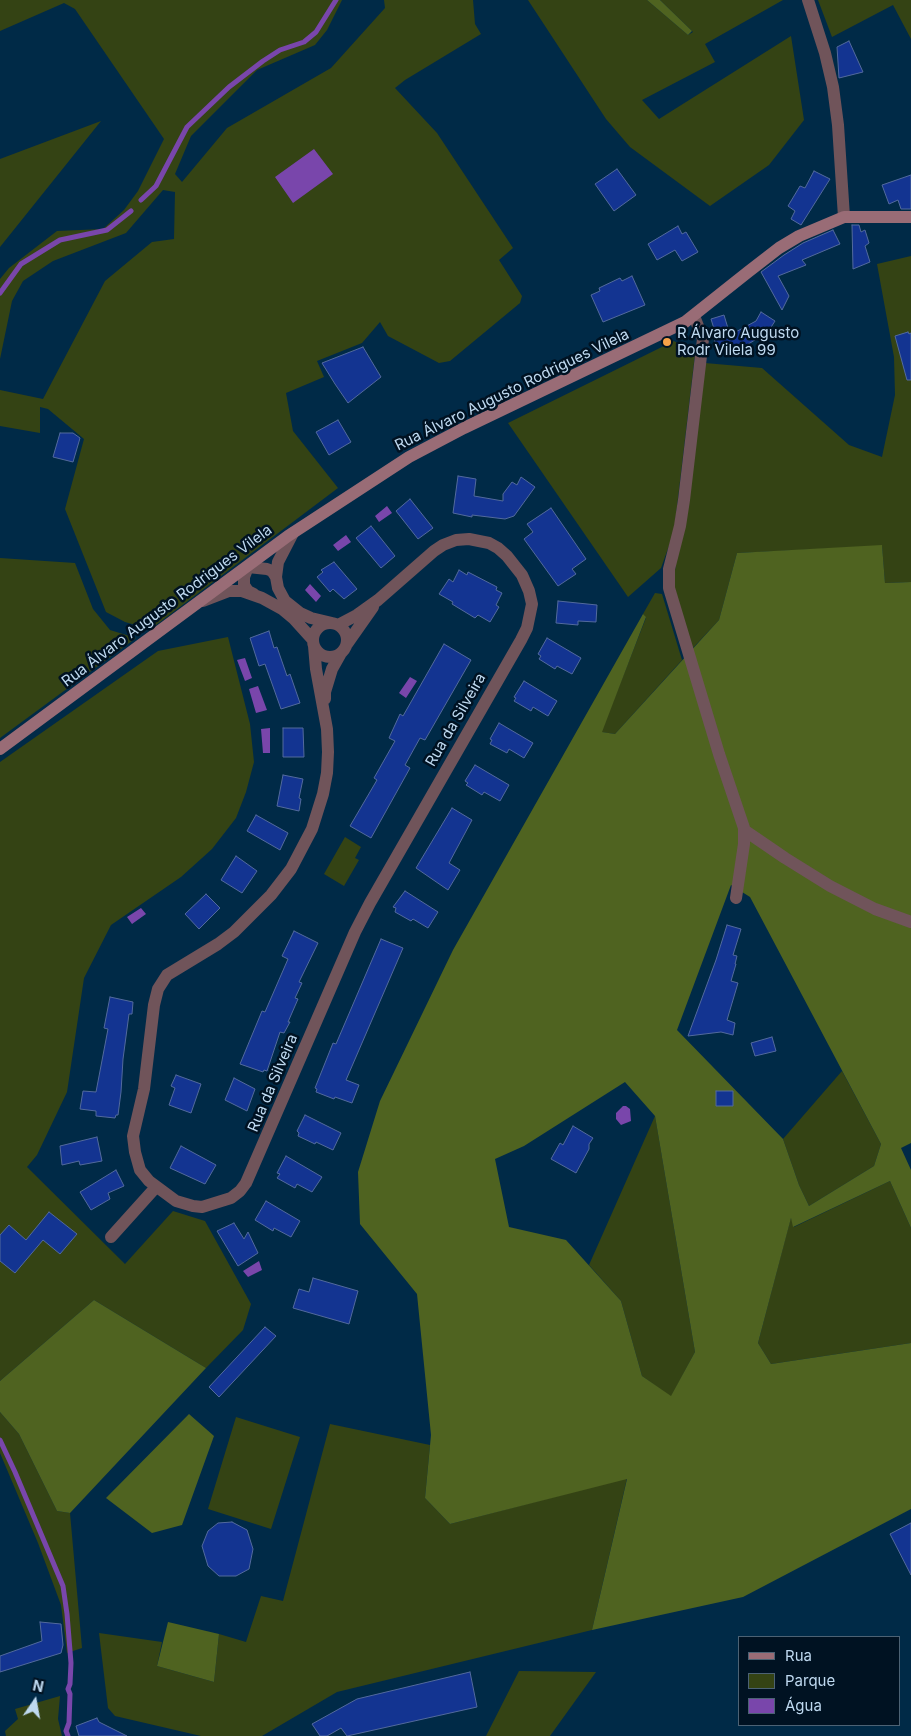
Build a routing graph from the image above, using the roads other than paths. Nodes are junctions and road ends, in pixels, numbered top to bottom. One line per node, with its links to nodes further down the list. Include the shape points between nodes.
1 (808, 0): 2 (street, via 833,87)
2 (844, 217): 3 (main road, Rua Álvaro Augusto Rodrigues Vilela); 4 (main road, Rua Álvaro Augusto Rodrigues Vilela, via 779,248)
3 (911, 217)
4 (694, 316): 5 (main road, Rua Álvaro Augusto Rodrigues Vilela, via 464,428 409,458); 16 (street, via 703,339 684,500 669,570 669,588)
5 (294, 533): 6 (main road, Rua Álvaro Augusto Rodrigues Vilela); 7 (street, via 278,562)
6 (248, 567): 7 (street, via 267,568); 8 (street, via 244,585 248,591); 10 (main road, Rua Álvaro Augusto Rodrigues Vilela)
7 (276, 577): 11 (street, via 285,601 300,613)
8 (262, 598): 10 (street, via 242,591); 12 (street, via 294,619)
9 (378, 600): 11 (street, Rua da Silveira, via 357,615); 13 (street, Rua da Silveira); 19 (street, Rua da Silveira, via 434,550 456,540 469,539 489,543 507,556 522,575 532,604 521,640 355,932 246,1183 231,1198 202,1207 176,1201)
10 (201, 602): 15 (main road, Rua Álvaro Augusto Rodrigues Vilela)
11 (335, 624): 12 (street, Rua da Silveira, via 321,626 314,635); 13 (street, via 346,633)
12 (313, 643): 13 (street, via 326,657); 14 (street, Rua da Silveira)
13 (344, 648): 14 (street, Rua da Silveira, via 332,669 325,692)
14 (324, 711): 19 (street, Rua da Silveira, via 328,752 323,794 312,829 291,869 240,926 218,944 172,971 158,989 144,1089 133,1136 140,1170)
15 (0, 749)
16 (744, 830): 17 (street); 18 (street, via 830,886 875,909)
17 (736, 898)
18 (911, 922)
19 (156, 1186): 20 (street)
20 (111, 1238)

